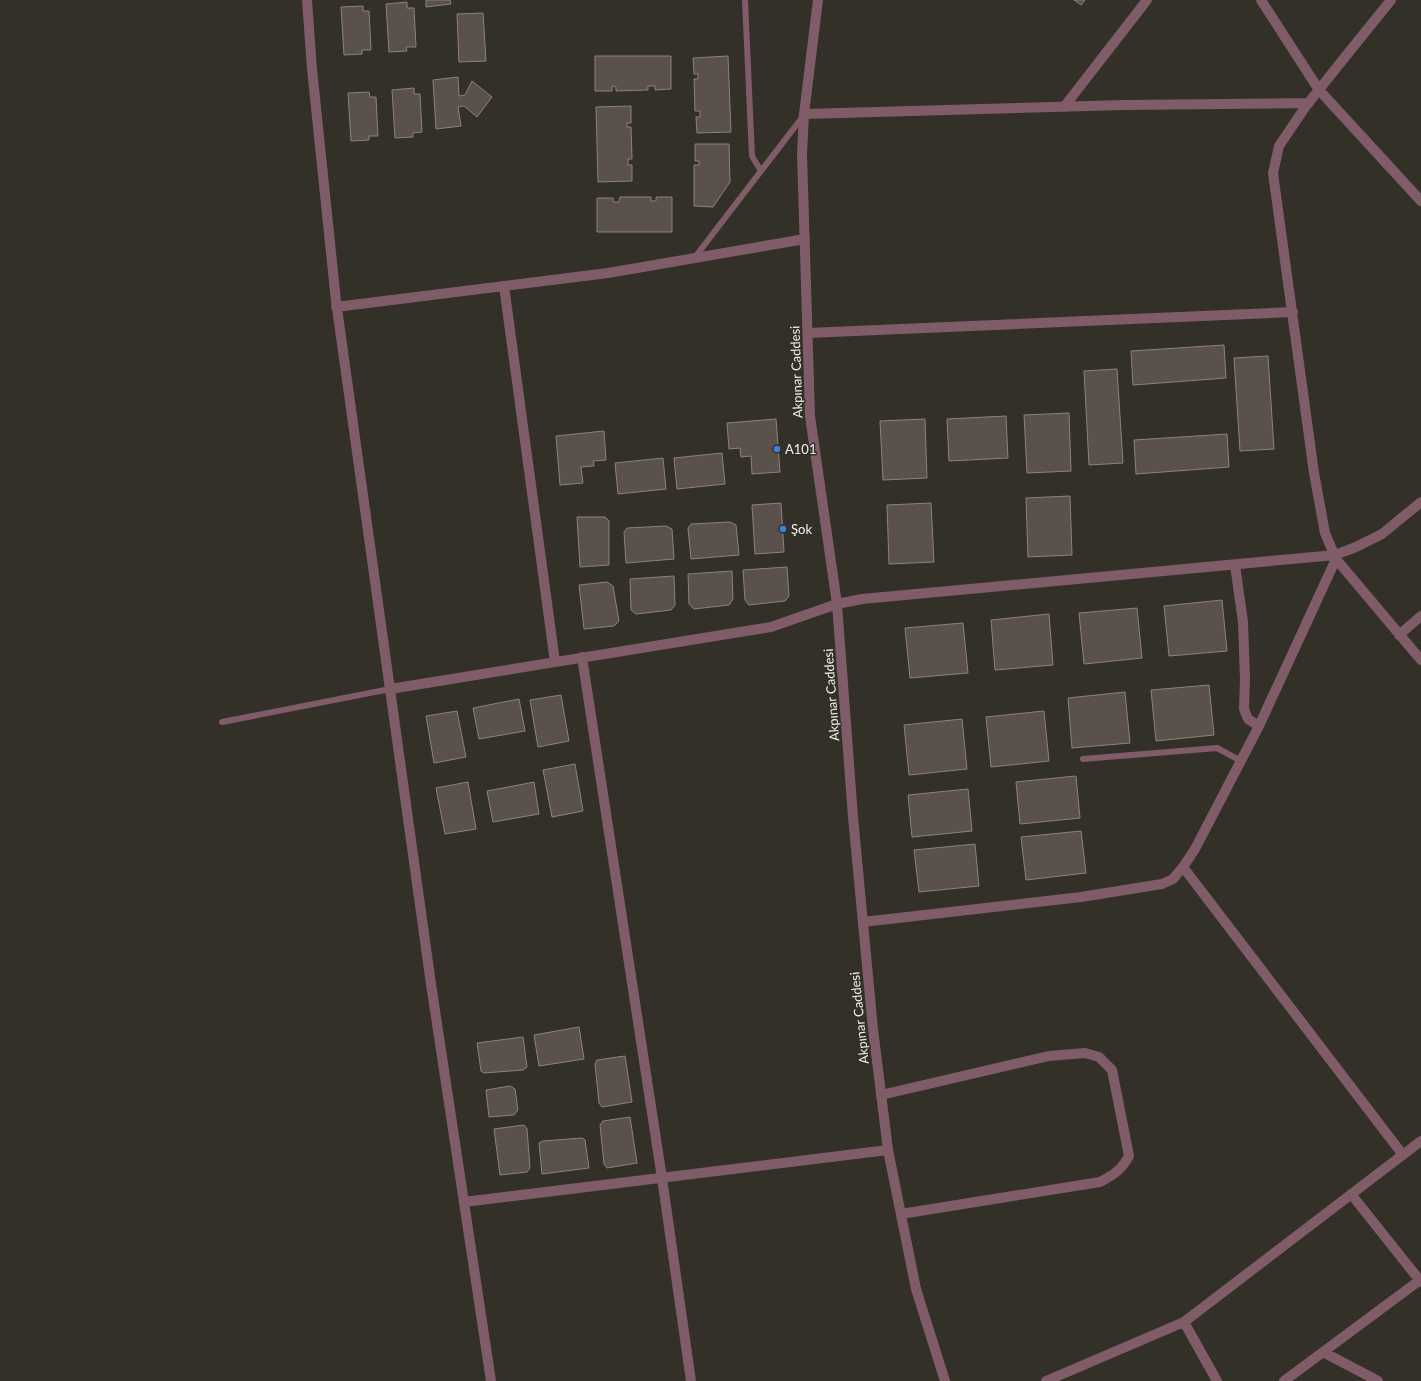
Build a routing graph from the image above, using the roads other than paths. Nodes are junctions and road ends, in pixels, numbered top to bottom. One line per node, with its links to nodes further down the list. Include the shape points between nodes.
1 (307, 0): 16 (street)
2 (745, 0): 11 (lane, via 752,156)
3 (818, 0): 10 (street, Akpınar Caddesi)
4 (1147, 0): 9 (street)
5 (1261, 0): 7 (street)
6 (1391, 0): 7 (street)
7 (1319, 90): 8 (street); 12 (street)
8 (1309, 103): 9 (street); 17 (street, via 1279,146 1273,172)
9 (1064, 107): 10 (street)
10 (804, 114): 11 (lane); 13 (street, Akpınar Caddesi)
11 (761, 171): 14 (lane)
12 (1421, 201)
13 (804, 239): 14 (street); 18 (street, Akpınar Caddesi)
14 (695, 258): 15 (street, via 608,273)
15 (504, 286): 16 (street); 27 (street)
16 (336, 306): 28 (street)
17 (1293, 312): 18 (street); 20 (street, via 1314,474 1325,533)
18 (808, 333): 22 (street, Akpınar Caddesi, via 810,416)
19 (1421, 502): 20 (street, via 1382,534)
20 (1336, 557): 21 (street); 24 (street); 30 (street)
21 (1235, 564): 22 (street, via 862,599); 30 (street, via 1243,622 1244,708 1248,719)
22 (838, 604): 25 (street, via 772,627); 34 (street, Akpınar Caddesi)
23 (1421, 616): 24 (street)
24 (1399, 635): 26 (street)
25 (582, 657): 27 (street); 39 (street)
26 (1421, 660)
27 (555, 662): 28 (street)
28 (390, 689): 29 (lane); 41 (street)
29 (222, 722)
30 (1259, 726): 32 (street)
31 (1084, 759): 32 (lane, via 1217,748)
32 (1241, 761): 33 (street)
33 (1183, 867): 34 (street, via 1173,879 1162,884 1081,897); 38 (street)
34 (863, 922): 35 (street, Akpınar Caddesi)
35 (881, 1095): 37 (street, Akpınar Caddesi); 42 (street, via 1049,1056 1085,1053 1099,1057 1112,1070 1129,1156 1123,1167 1100,1182)
36 (1421, 1142): 38 (street)
37 (888, 1150): 39 (street); 42 (street, Akpınar Caddesi)
38 (1403, 1155): 40 (street)
39 (662, 1178): 41 (street); 47 (street)
40 (1351, 1194): 43 (street); 44 (street)
41 (464, 1202): 46 (street)
42 (901, 1214): 48 (street, Akpınar Caddesi, via 916,1289)
43 (1420, 1281): 45 (street)
44 (1184, 1322): 49 (street); 50 (street)
45 (1323, 1352): 51 (street); 52 (street)
46 (491, 1381)
47 (692, 1381)
48 (945, 1381)
49 (1046, 1381)
50 (1217, 1381)
51 (1284, 1381)
52 (1378, 1381)

